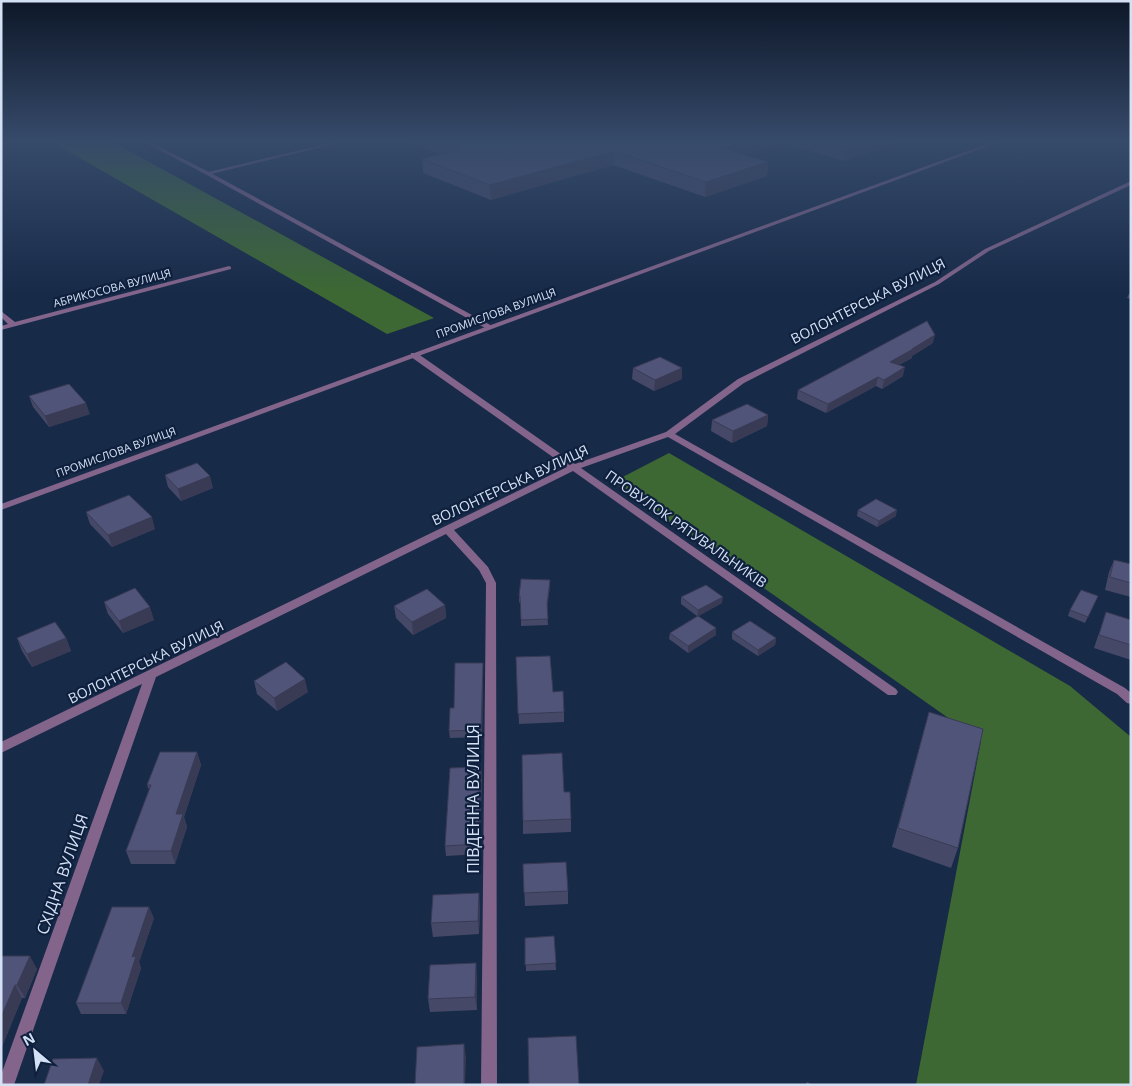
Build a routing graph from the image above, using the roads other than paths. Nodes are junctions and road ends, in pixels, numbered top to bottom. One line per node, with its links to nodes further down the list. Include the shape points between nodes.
1 (241, 192): 7 (street)
2 (861, 192): 7 (street, ПРОМИСЛОВА ВУЛИЦЯ)
3 (1112, 192): 10 (street, ВОЛОНТЕРСЬКА ВУЛИЦЯ, via 988,250 937,283 741,381)
4 (229, 268): 6 (street, АБРИКОСОВА ВУЛИЦЯ)
5 (1, 314): 6 (street)
6 (14, 325): 8 (street, АБРИКОСОВА ВУЛИЦЯ)
7 (490, 327): 9 (street, ПРОМИСЛОВА ВУЛИЦЯ)
8 (1, 328)
9 (414, 355): 11 (street, ПРОВУЛОК РЯТУВАЛЬНИКІВ); 12 (street, ПРОМИСЛОВА ВУЛИЦЯ)
10 (669, 434): 11 (street, ВОЛОНТЕРСЬКА ВУЛИЦЯ); 15 (street)
11 (575, 467): 13 (street, ВОЛОНТЕРСЬКА ВУЛИЦЯ); 16 (street, ПРОВУЛОК РЯТУВАЛЬНИКІВ)
12 (1, 507)
13 (448, 530): 14 (street, ВОЛОНТЕРСЬКА ВУЛИЦЯ); 20 (street, ПІВДЕННА ВУЛИЦЯ, via 484,569 491,583)
14 (151, 675): 18 (street, ВОЛОНТЕРСЬКА ВУЛИЦЯ); 19 (street, СХІДНА ВУЛИЦЯ)
15 (1126, 691): 17 (street)
16 (892, 692)
17 (1131, 700)
18 (1, 748)
19 (6, 1085)
20 (489, 1085)

